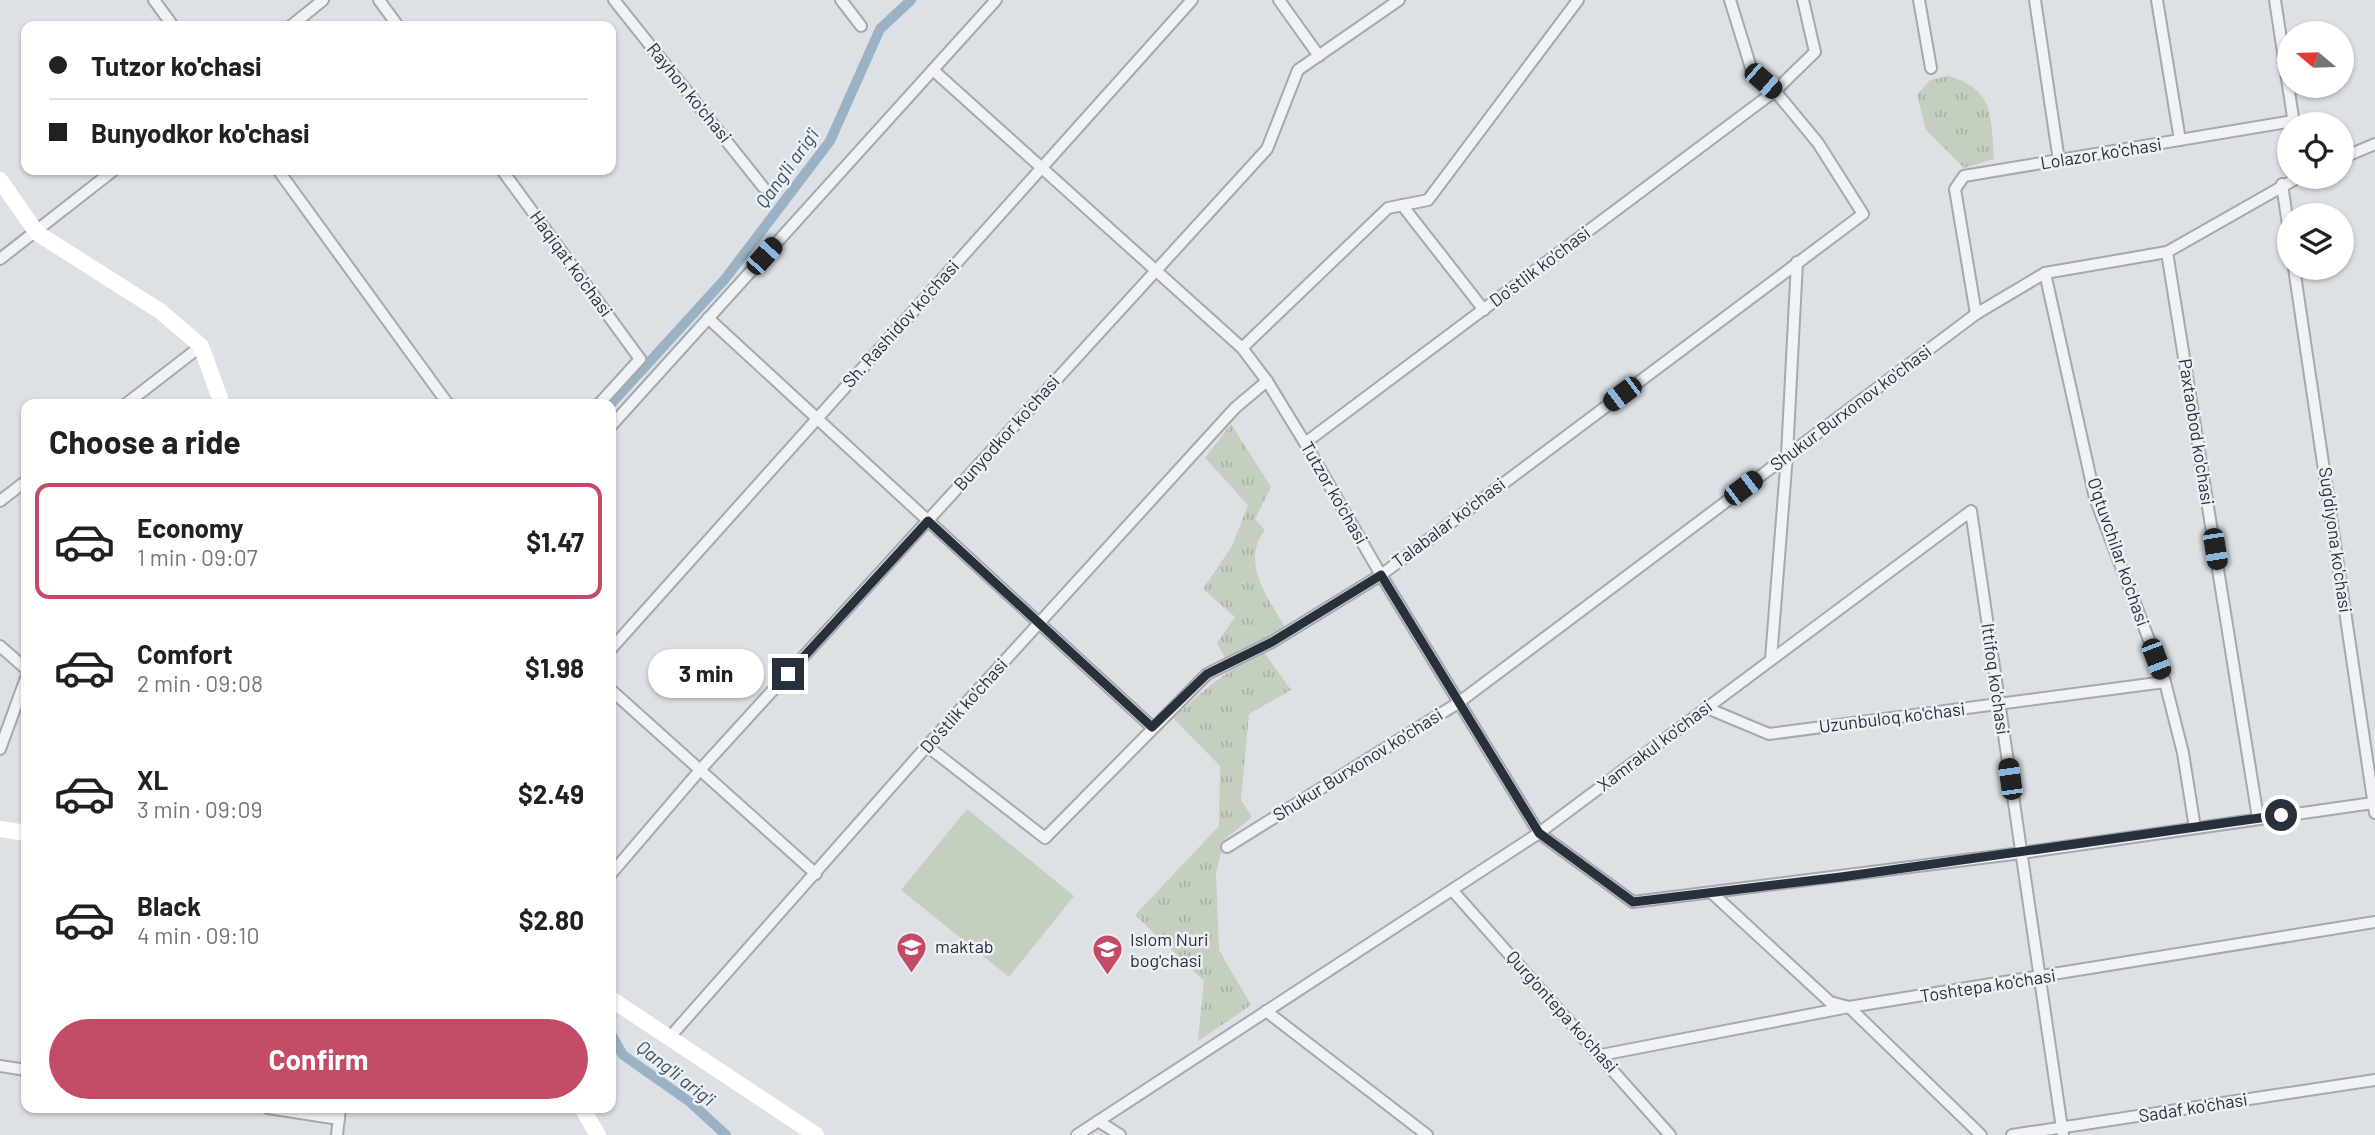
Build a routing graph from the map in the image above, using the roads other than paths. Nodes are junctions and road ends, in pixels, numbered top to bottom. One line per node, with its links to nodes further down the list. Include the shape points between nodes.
1 (154, 0): 17 (street)
2 (323, 0): 18 (street)
3 (379, 0): 19 (street)
4 (614, 0): 36 (street, Rayhon ko'chasi)
5 (841, 0): 20 (street)
6 (996, 0): 23 (street)
7 (1192, 0): 31 (street, Sh. Rashidov ko'chasi)
8 (1279, 0): 21 (street)
9 (1399, 0): 21 (street, Bunyodkor ko'chasi)
10 (1578, 0): 38 (street, via 1428,200)
11 (1730, 0): 24 (street, via 1752,71)
12 (1803, 0): 24 (street, Do'stlik ko'chasi, via 1815,52)
13 (1919, 0): 22 (street)
14 (2035, 0): 30 (street)
15 (2157, 0): 27 (street, Lolazor ko'chasi)
16 (2275, 0): 25 (street)
17 (169, 21)
18 (296, 21)
19 (394, 21)
20 (861, 26)
21 (1319, 56): 43 (street, Bunyodkor ko'chasi, via 1298,70 1267,149)
22 (1931, 68)
23 (933, 69): 31 (street, Tutzor ko'chasi); 48 (street)
24 (1775, 91): 42 (street, Talabalar ko'chasi, via 1818,143 1863,214); 46 (street, Do'stlik ko'chasi)
25 (2292, 112)
26 (2277, 126): 27 (street)
27 (2180, 140): 30 (street, Lolazor ko'chasi)
28 (2375, 144): 29 (street)
29 (2354, 153)
30 (2059, 161): 47 (street, Lolazor ko'chasi, via 1964,176 1955,189)
31 (1042, 167): 43 (street, Tutzor ko'chasi); 56 (street, Sh. Rashidov ko'chasi)
32 (108, 175): 39 (street)
33 (282, 175): 54 (street)
34 (506, 175): 55 (street, Haqiqat ko'chasi, via 640,359)
35 (0, 180): 39 (main road)
36 (763, 187)
37 (2277, 187): 40 (street, Shukur Burxonov ko'chasi)
38 (1402, 205): 46 (street); 50 (street, via 1388,208)
39 (37, 233): 41 (street); 49 (main road, via 160,311)
40 (2167, 252): 44 (street, Shukur Burxonov ko'chasi); 80 (street, Paxtaobod ko'chasi)
41 (0, 259)
42 (1797, 262): 59 (street); 63 (street, Talabalar ko'chasi)
43 (1155, 269): 50 (street, Tutzor ko'chasi); 62 (street, Bunyodkor ko'chasi)
44 (2045, 273): 47 (street, Shukur Burxonov ko'chasi); 69 (street, O'qtuvchilar ko'chasi, via 2095,498)
45 (2296, 280): 79 (street, Sug'diyona ko'chasi)
46 (1484, 310): 58 (street, Do'stlik ko'chasi)
47 (1976, 314): 59 (street, Shukur Burxonov ko'chasi)
48 (708, 318): 56 (street); 57 (street)
49 (201, 346): 52 (street); 53 (main road)
50 (1241, 348): 51 (street, Tutzor ko'chasi)
51 (1267, 381): 58 (street, Tutzor ko'chasi); 64 (street, Do'stlik ko'chasi, via 1235,408)
52 (132, 399)
53 (220, 399)
54 (444, 399)
55 (604, 399)
56 (816, 419): 62 (street); 65 (street, Sh. Rashidov ko'chasi)
57 (616, 420)
58 (1305, 443): 63 (street, Tutzor ko'chasi)
59 (1787, 455): 67 (street); 72 (street, Shukur Burxonov ko'chasi)
60 (21, 485): 61 (street)
61 (0, 501)
62 (928, 521): 64 (street); 78 (street, Bunyodkor ko'chasi)
63 (1381, 575): 72 (street, Tutzor ko'chasi); 75 (street, Talabalar ko'chasi, via 1272,642 1207,674)
64 (1041, 622): 75 (street); 76 (street, Do'stlik ko'chasi)
65 (616, 643)
66 (0, 646): 68 (street)
67 (1771, 659): 73 (street, Ittifoq ko'chasi, via 1971,510); 74 (street, Xamrakul ko'chasi)
68 (21, 665)
69 (2165, 682): 73 (street, Uzunbuloq ko'chasi); 81 (street, O'qtuvchilar ko'chasi)
70 (21, 692): 77 (street)
71 (616, 694): 78 (street)
72 (1458, 703): 84 (street, Tutzor ko'chasi); 85 (street, Shukur Burxonov ko'chasi)
73 (1998, 704): 74 (street, Uzunbuloq ko'chasi, via 1769,734); 86 (street, Ittifoq ko'chasi)
74 (1707, 708): 84 (street, Xamrakul ko'chasi)
75 (1152, 727): 76 (street, Talabalar ko'chasi, via 1045,838)
76 (927, 746): 88 (street, Do'stlik ko'chasi)
77 (0, 749)
78 (700, 770): 87 (street, Bunyodkor ko'chasi); 88 (street)
79 (2374, 808): 80 (street, Tutzor ko'chasi)
80 (2258, 818): 81 (street, Tutzor ko'chasi)
81 (2195, 828): 86 (street, Tutzor ko'chasi)
82 (0, 829): 83 (main road)
83 (21, 832)
84 (1539, 833): 89 (street, Xamrakul ko'chasi); 90 (street, Tutzor ko'chasi, via 1633,902)
85 (1227, 847)
86 (2021, 853): 90 (street, Tutzor ko'chasi); 92 (street, Ittifoq ko'chasi)
87 (616, 868)
88 (816, 874): 96 (street, Do'stlik ko'chasi)
89 (1452, 890): 95 (street, Xamrakul ko'chasi); 97 (street, Qurg'ontepa ko'chasi)
90 (1713, 894): 94 (street, via 1830,1002)
91 (2375, 922): 92 (street, Toshtepa ko'chasi)
92 (2040, 977): 94 (street, Toshtepa ko'chasi); 104 (street, Ittifoq ko'chasi)
93 (616, 1002): 96 (main road)
94 (1849, 1007): 97 (street, Toshtepa ko'chasi); 112 (street)
95 (1266, 1011): 103 (street, Xamrakul ko'chasi); 110 (street)
96 (668, 1038): 107 (main road)
97 (1601, 1055): 111 (street, Qurg'ontepa ko'chasi)
98 (0, 1066): 99 (street)
99 (21, 1069)
100 (2375, 1080): 104 (street, Sadaf ko'chasi)
101 (340, 1113): 105 (street)
102 (585, 1113): 106 (main road)
103 (1098, 1121): 108 (street, Xamrakul ko'chasi); 109 (street)
104 (2063, 1132): 113 (street, Sadaf ko'chasi)
105 (337, 1135)
106 (598, 1135)
107 (816, 1135)
108 (1077, 1135)
109 (1120, 1135)
110 (1427, 1135)
111 (1670, 1135)
112 (1981, 1135)
113 (2012, 1135)

